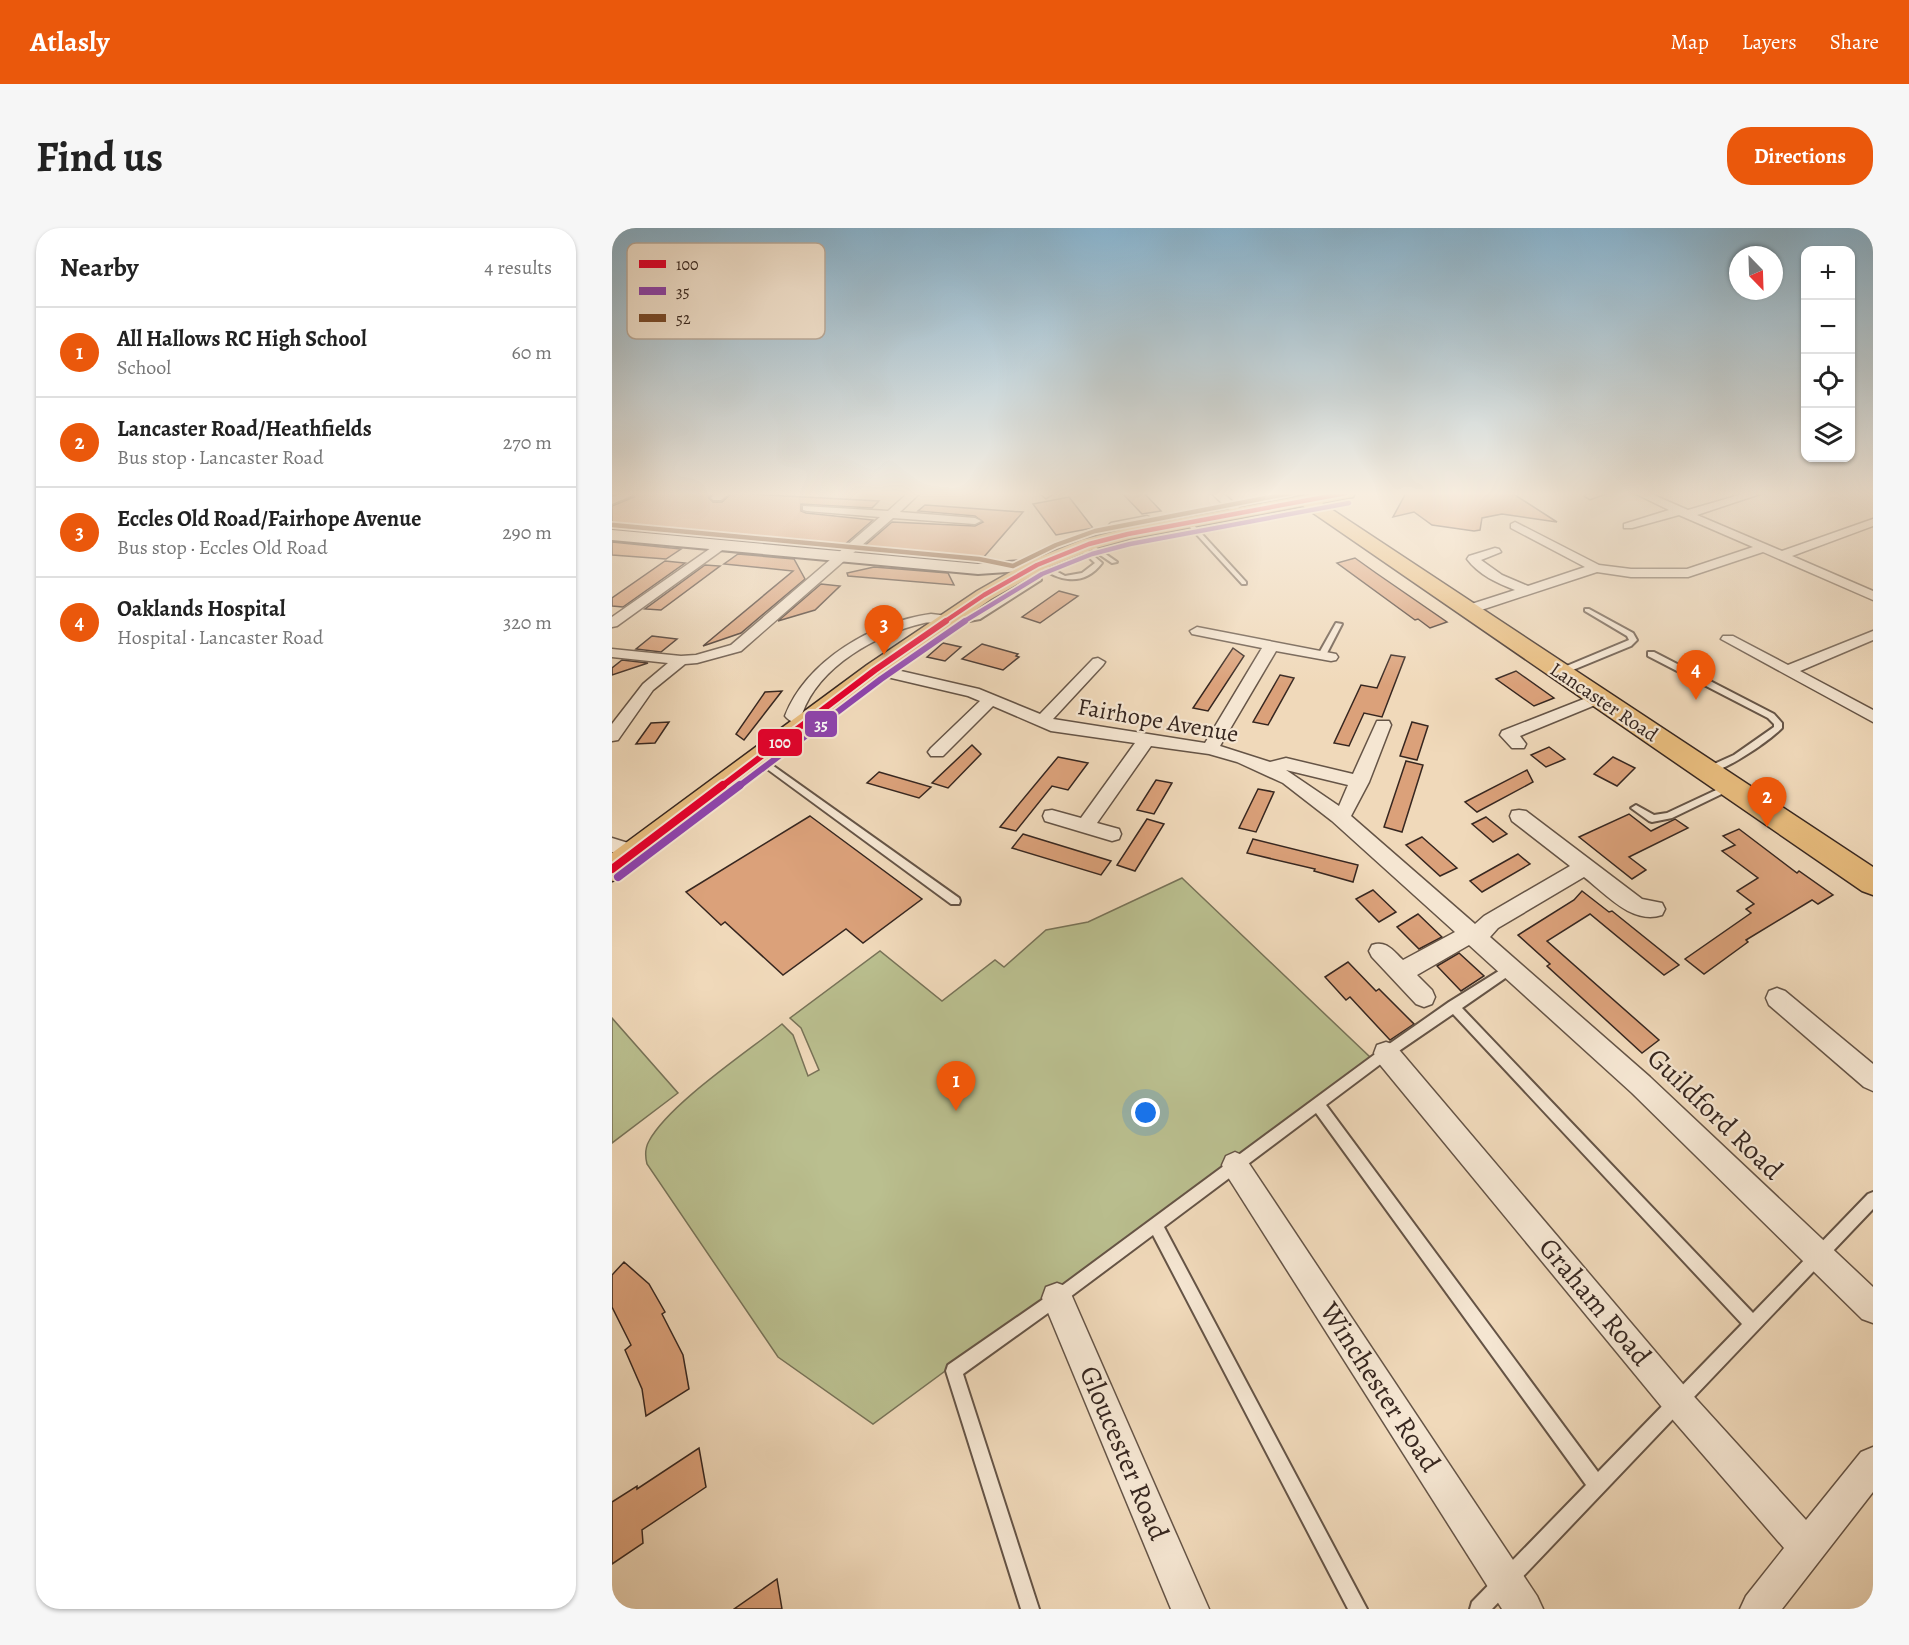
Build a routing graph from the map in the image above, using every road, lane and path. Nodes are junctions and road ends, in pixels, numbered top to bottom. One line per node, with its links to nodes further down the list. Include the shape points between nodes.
1 (704, 557): 23 (street)
2 (841, 557): 32 (street, via 742,645)
3 (846, 557): 15 (street)
4 (1057, 557): 16 (main road)
5 (1095, 557): 16 (lane, via 1099,562 1095,569 1084,574 1062,577)
6 (1106, 557): 13 (lane)
7 (1221, 557): 17 (lane)
8 (1388, 557): 20 (main road, Lancaster Road)
9 (1478, 557): 18 (street, via 1473,559 1483,570)
10 (1576, 557): 14 (street)
11 (1735, 557): 14 (street, via 1688,573 1641,574)
12 (1783, 557): 19 (street)
13 (1114, 562)
14 (1596, 568): 18 (street)
15 (978, 569): 16 (street); 16 (street)
16 (1029, 569): 22 (main road)
17 (1244, 583)
18 (1527, 590): 20 (street)
19 (1873, 596)
20 (1467, 610): 36 (main road, Lancaster Road)
21 (1587, 610): 36 (lane, via 1633,640)
22 (950, 618): 34 (main road); 40 (street, via 927,618 902,626 844,655 812,680 794,706 793,716)
23 (612, 623)
24 (1338, 624): 31 (lane)
25 (1197, 631): 28 (street)
26 (1873, 635): 35 (street)
27 (1728, 639): 35 (street)
28 (1272, 646): 31 (street); 46 (street)
29 (612, 653): 32 (street)
30 (1651, 654): 50 (lane, via 1778,723 1778,729 1737,757)
31 (1327, 656)
32 (681, 660): 43 (street, via 648,687)
33 (1098, 662): 41 (street)
34 (875, 670): 38 (street, Fairhope Avenue); 40 (main road)
35 (1788, 671): 39 (street)
36 (1560, 672): 37 (main road, Lancaster Road)
37 (1599, 698): 45 (street, via 1508,735); 50 (main road, Lancaster Road)
38 (991, 699): 41 (street, Fairhope Avenue); 47 (street)
39 (1873, 717)
40 (808, 721): 48 (main road)
41 (1042, 722): 44 (street, Fairhope Avenue)
42 (1383, 725): 51 (street)
43 (612, 736)
44 (1146, 740): 46 (street, Fairhope Avenue); 57 (street)
45 (1518, 744)
46 (1210, 749): 49 (street, Fairhope Avenue)
47 (937, 752)
48 (758, 758): 59 (main road); 63 (lane)
49 (1269, 768): 51 (street, via 1286,764); 55 (street, Fairhope Avenue, via 1316,796)
50 (1706, 771): 52 (main road, Lancaster Road)
51 (1360, 782): 55 (street, via 1346,811)
52 (1730, 787): 53 (lane, via 1669,816 1652,819); 62 (main road, Lancaster Road)
53 (1636, 808)
54 (1052, 816): 57 (street)
55 (1339, 816): 65 (street, Fairhope Avenue)
56 (1518, 816): 60 (street)
57 (1085, 826): 58 (street)
58 (1112, 834)
59 (623, 849): 61 (main road)
60 (1584, 867): 64 (street, via 1637,907); 65 (street)
61 (612, 869)
62 (1873, 883)
63 (954, 901)
64 (1655, 909)
65 (1473, 936): 67 (street, Fairhope Avenue); 68 (street)
66 (1380, 951): 68 (street)
67 (1510, 969): 71 (lane); 78 (street, Guildford Road, via 1641,1085)
68 (1400, 973): 69 (street)
69 (1424, 998)
70 (1777, 998): 73 (street)
71 (1453, 1006): 72 (lane); 81 (lane)
72 (1386, 1053): 74 (lane); 82 (street, Graham Road)
73 (1873, 1078)
74 (1317, 1104): 75 (lane); 84 (lane)
75 (1235, 1165): 77 (lane); 86 (street, Winchester Road)
76 (1873, 1199): 78 (lane)
77 (1156, 1225): 79 (lane); 89 (lane)
78 (1819, 1257): 80 (street, Guildford Road); 81 (lane)
79 (1057, 1298): 87 (lane, via 954,1371); 88 (street, Gloucester Road)
80 (1873, 1308)
81 (1753, 1323): 82 (lane)
82 (1677, 1401): 84 (lane); 85 (street, Graham Road)
83 (1873, 1464): 85 (street)
84 (1597, 1485): 86 (lane)
85 (1807, 1548): 92 (street)
86 (1507, 1581): 90 (lane); 91 (street, Winchester Road)
87 (1030, 1609)
88 (1190, 1609)
89 (1358, 1609)
90 (1479, 1609)
91 (1524, 1609)
92 (1759, 1609)

